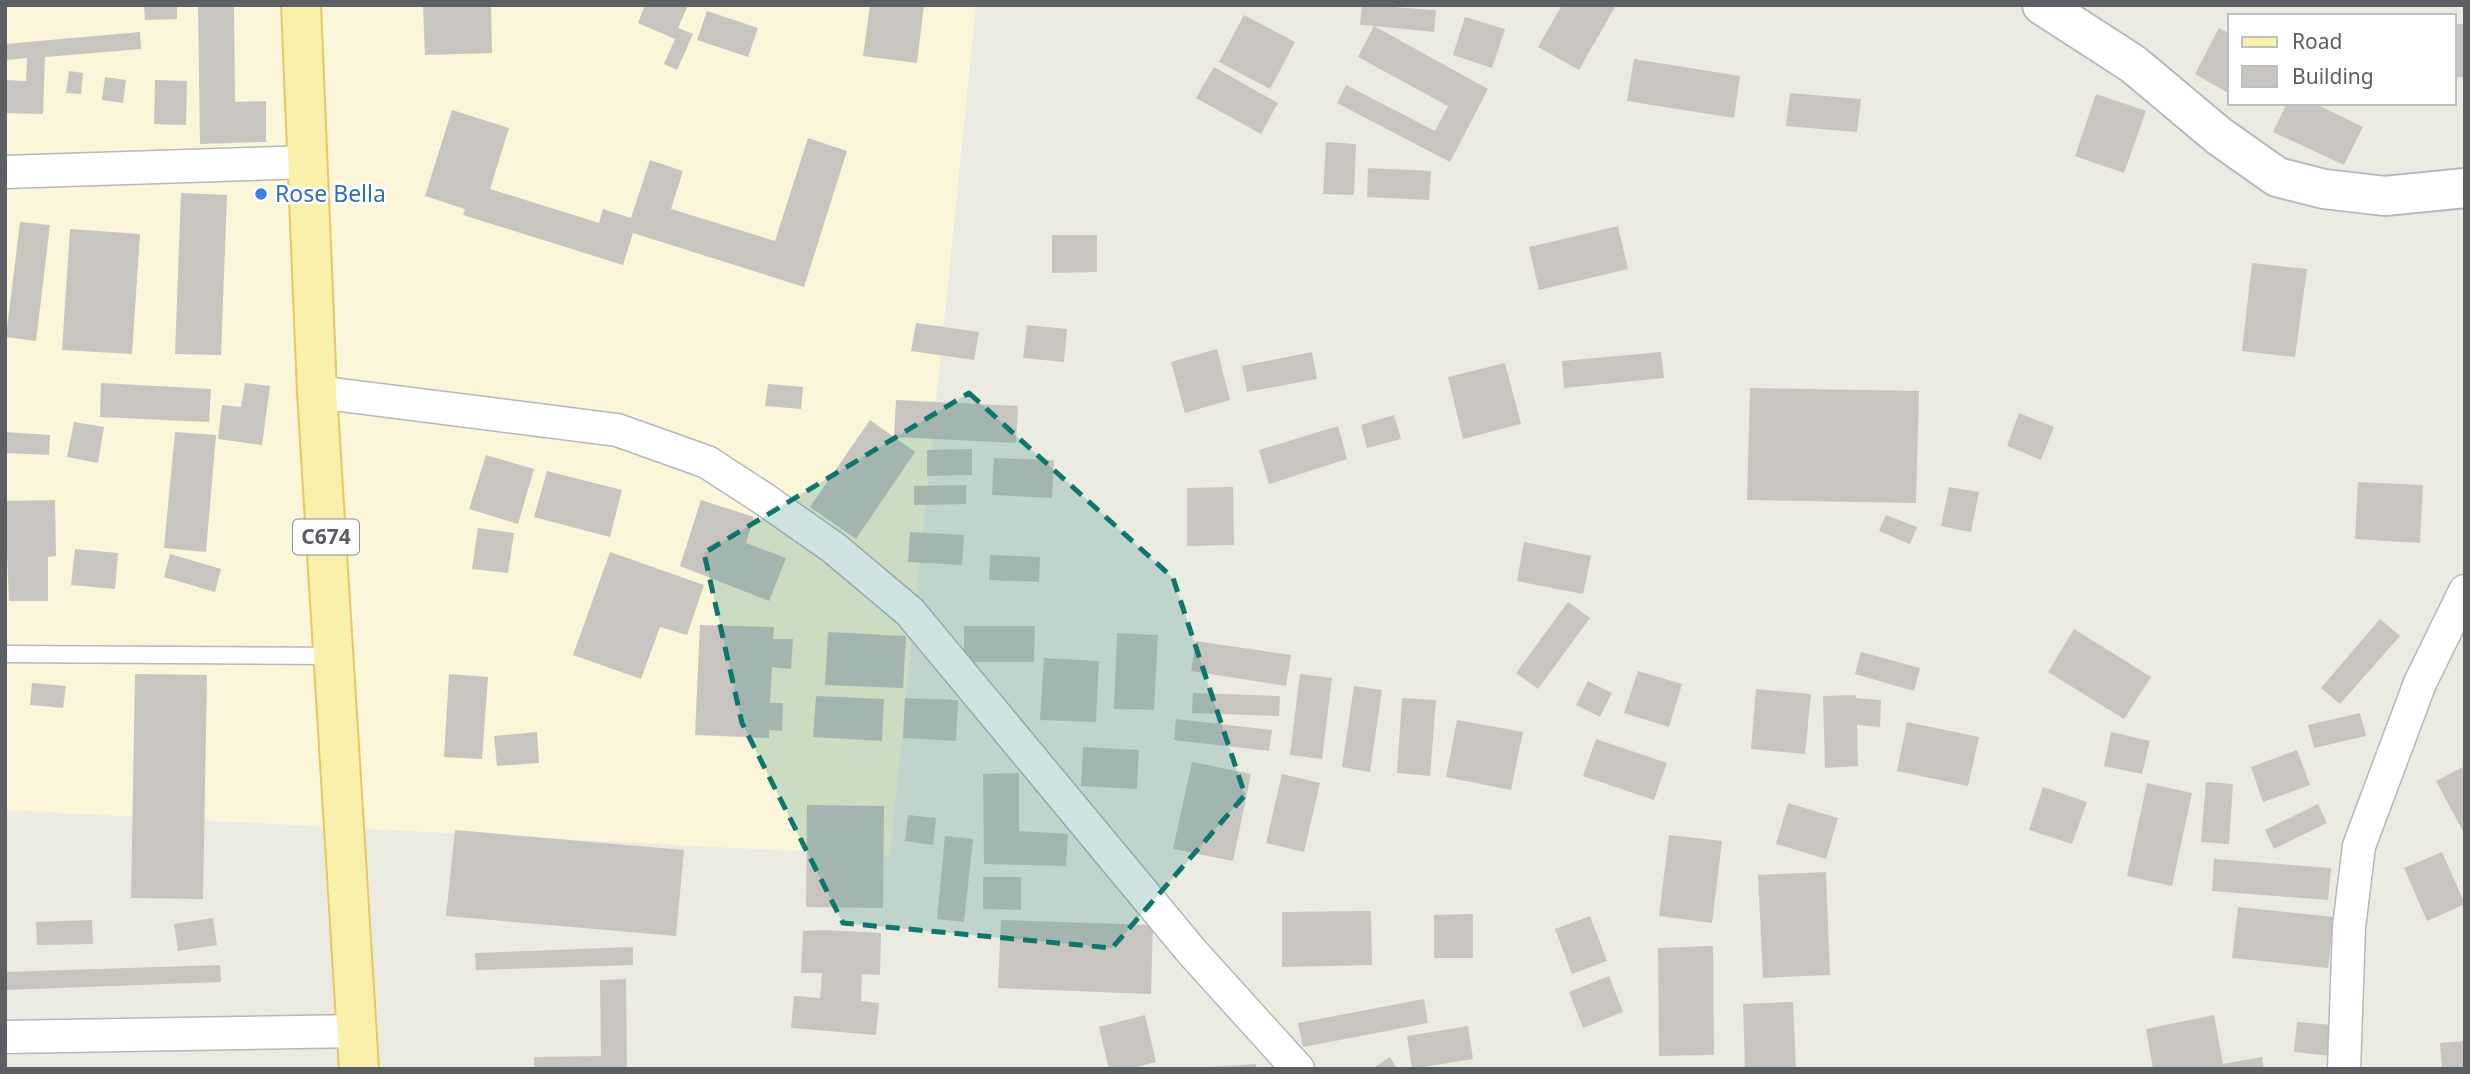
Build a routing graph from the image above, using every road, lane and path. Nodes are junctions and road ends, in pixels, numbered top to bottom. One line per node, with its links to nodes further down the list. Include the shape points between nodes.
1 (300, 5): 3 (main road, C674)
2 (2042, 5): 5 (street, via 2133,64 2219,136 2277,177 2324,189 2385,196)
3 (307, 162): 4 (street); 6 (main road, C674)
4 (5, 172)
5 (2465, 188)
6 (317, 392): 9 (main road, C674); 13 (street, via 617,430 707,462 764,499 834,548 910,612 1193,953)
7 (2465, 591): 14 (street, via 2420,683 2359,846 2349,927)
8 (5, 654): 9 (lane)
9 (334, 656): 10 (main road, C674)
10 (358, 1031): 11 (street); 12 (main road, C674)
11 (5, 1037)
12 (359, 1069)
13 (1298, 1069)
14 (2344, 1069)

